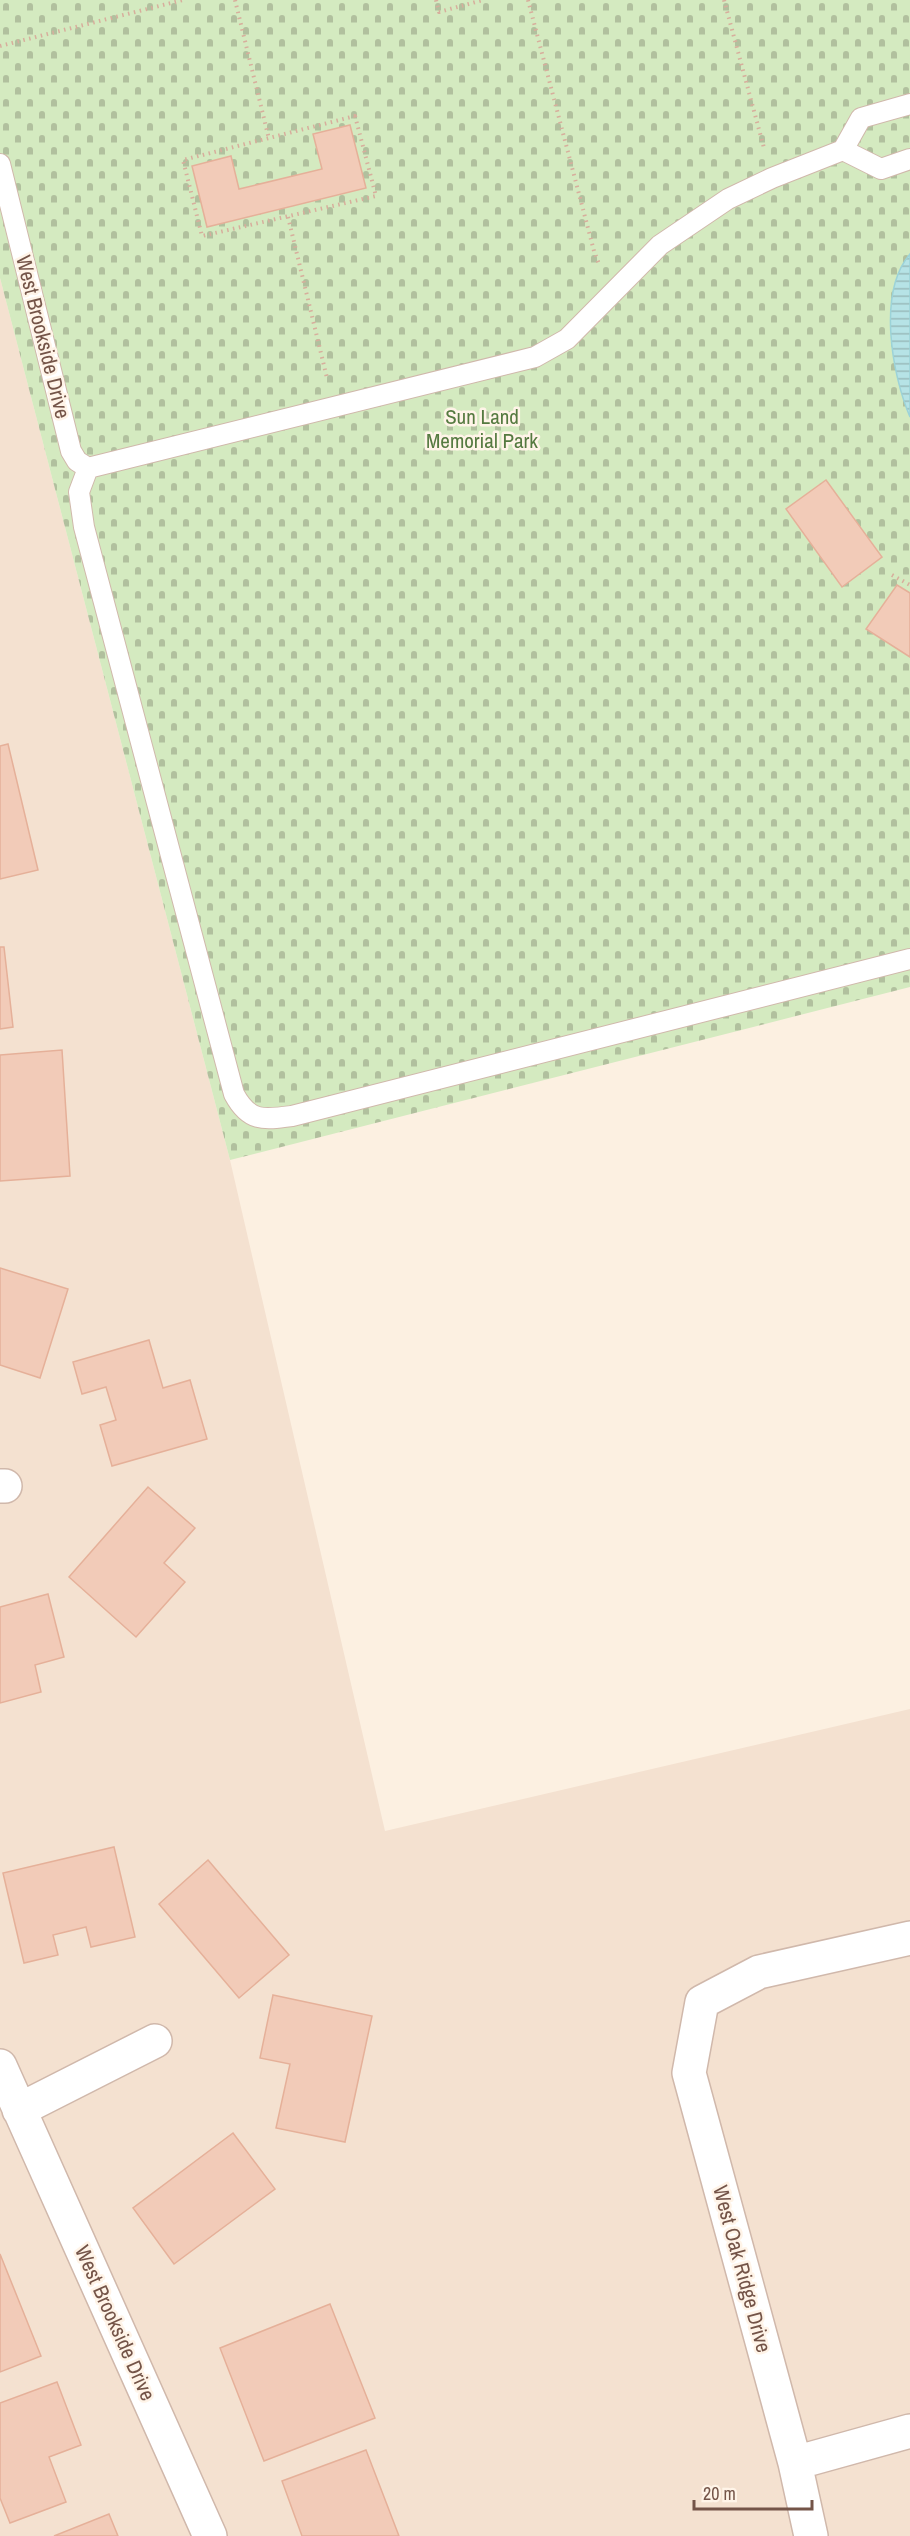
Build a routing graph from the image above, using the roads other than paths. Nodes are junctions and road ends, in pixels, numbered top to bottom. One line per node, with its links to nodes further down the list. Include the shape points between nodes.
1 (910, 104): 2 (lane, via 861,118)
2 (843, 150): 3 (lane, via 881,169); 5 (lane, via 728,200 660,245 567,339 535,357)
3 (910, 159)
4 (0, 164): 5 (lane, West Brookside Drive, via 71,451)
5 (88, 468): 6 (lane, via 79,492 84,527 234,1094 248,1114 267,1119 292,1116)
6 (910, 959)
7 (910, 1938): 12 (street, West Oak Ridge Drive, via 759,1972 702,2002 689,2073)
8 (155, 2041): 10 (street)
9 (0, 2066): 10 (street, West Brookside Drive)
10 (19, 2110): 13 (street, West Brookside Drive)
11 (910, 2430): 12 (street)
12 (795, 2463): 14 (street, West Oak Ridge Drive)
13 (210, 2536)
14 (812, 2536)

